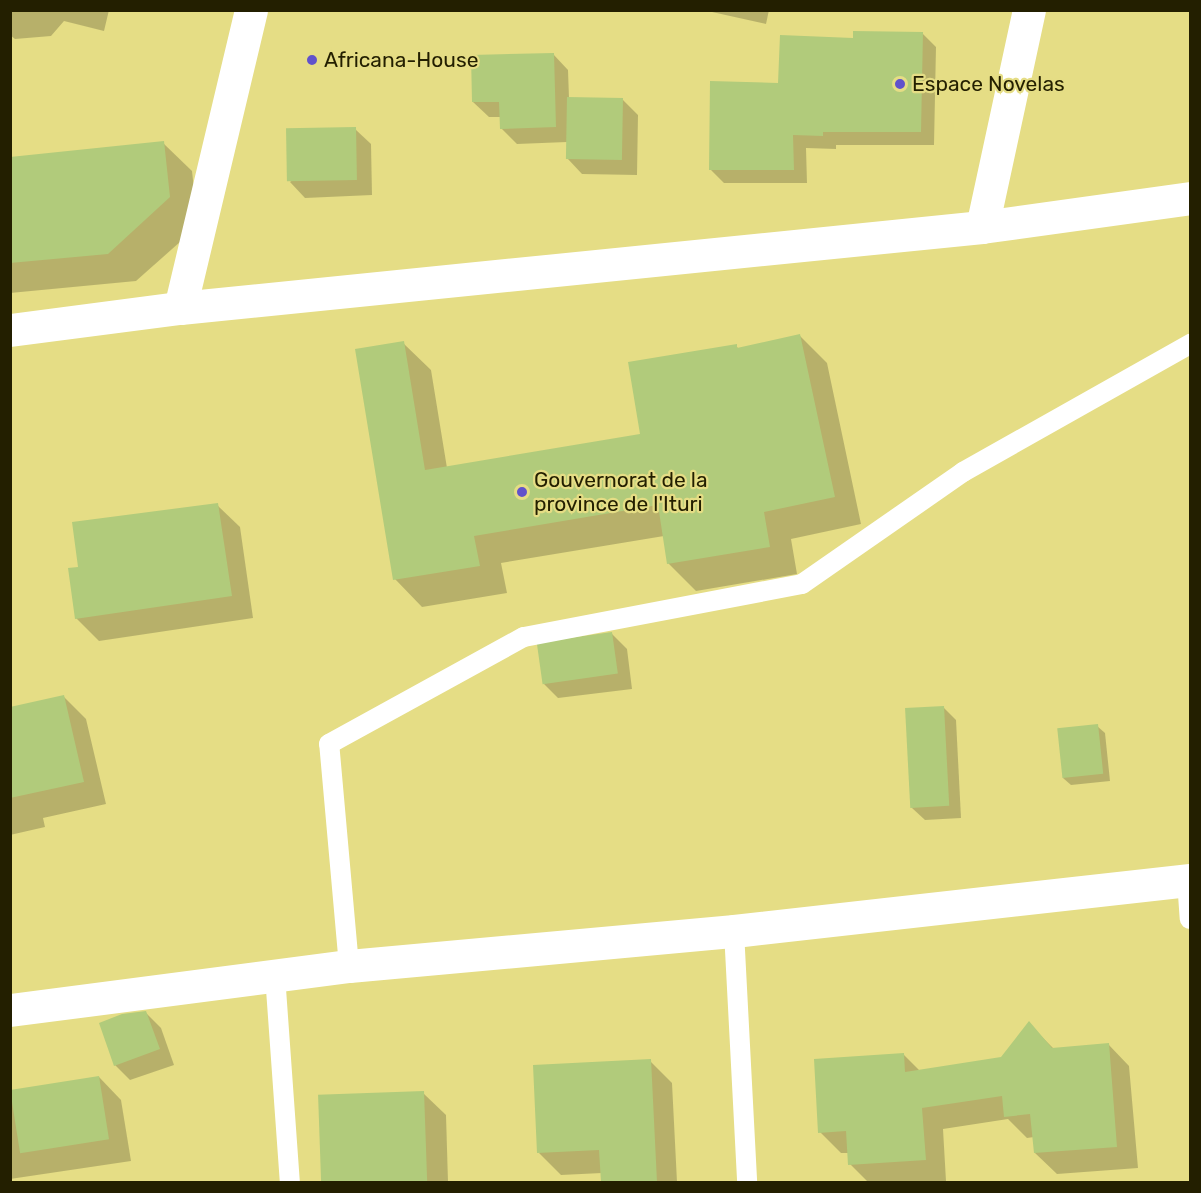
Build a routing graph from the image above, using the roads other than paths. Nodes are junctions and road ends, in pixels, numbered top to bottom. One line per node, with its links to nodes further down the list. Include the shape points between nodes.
1 (251, 10): 5 (street)
2 (1029, 10): 4 (street)
3 (1191, 198): 4 (street)
4 (982, 227): 5 (street)
5 (180, 308): 6 (street)
6 (10, 330)
7 (1191, 344): 11 (lane, via 963,472 802,584 524,637 329,744)
8 (1189, 880): 9 (lane); 10 (street)
9 (1191, 919)
10 (734, 931): 11 (street); 15 (lane)
11 (349, 966): 12 (street)
12 (275, 975): 13 (street); 14 (lane)
13 (10, 1010)
14 (290, 1182)
15 (747, 1182)

